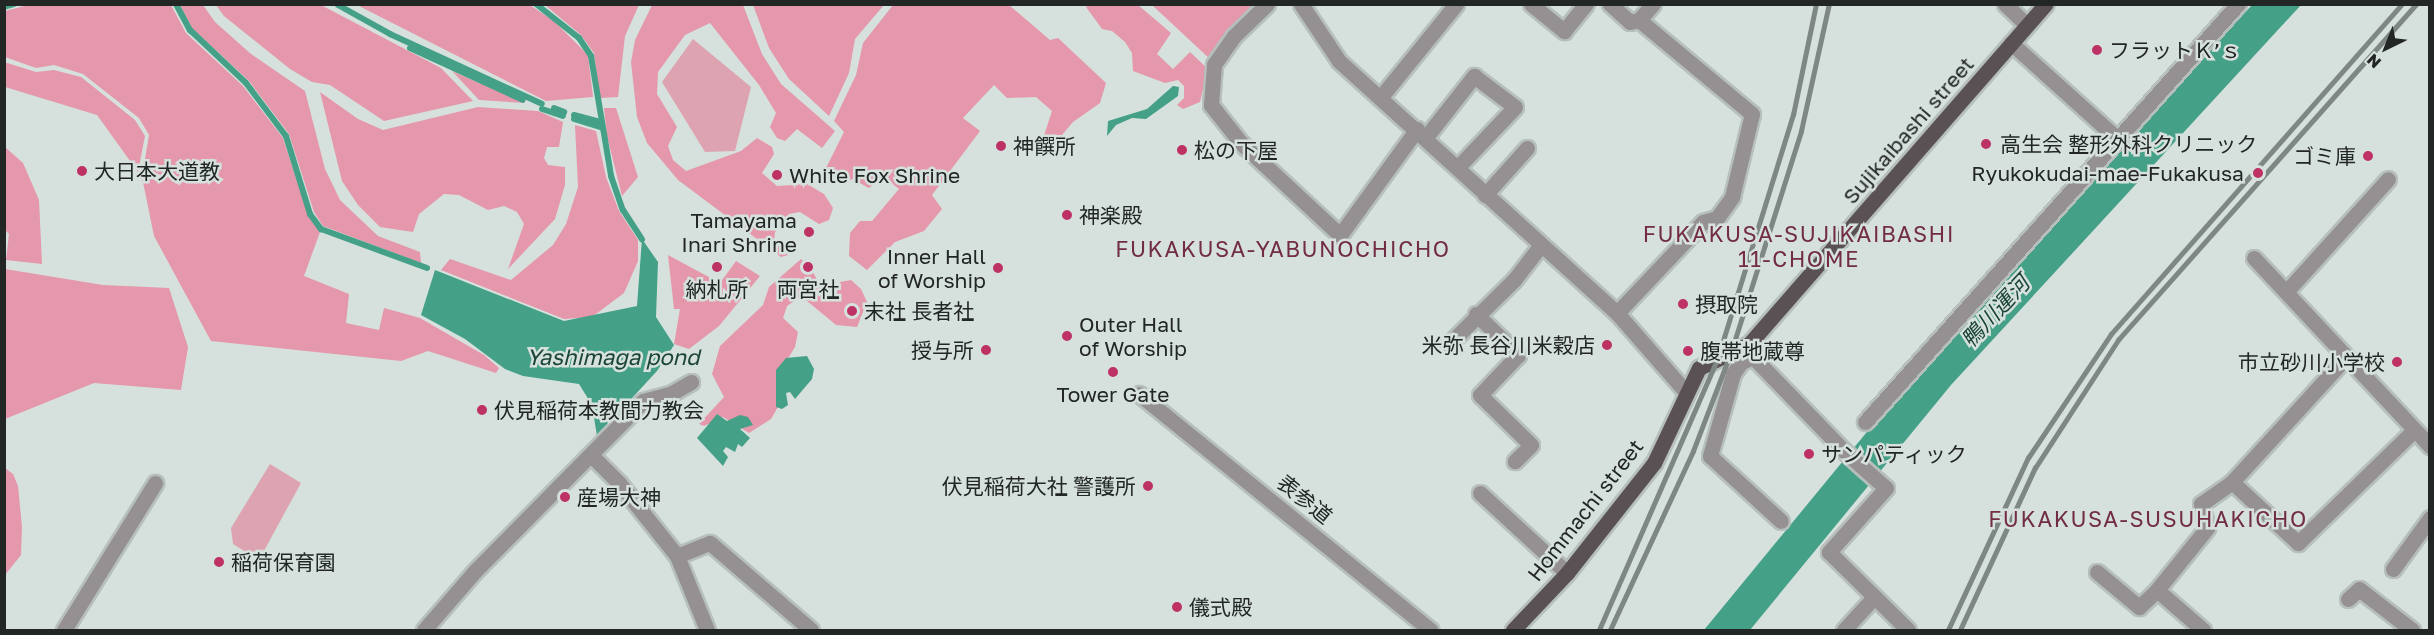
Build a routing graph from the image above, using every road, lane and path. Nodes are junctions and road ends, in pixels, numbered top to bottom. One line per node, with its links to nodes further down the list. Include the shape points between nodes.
1 (1267, 4): 15 (street, via 1234,36 1214,65 1211,105 1241,142 1340,235)
2 (1301, 4): 14 (street, via 1339,61)
3 (1456, 4): 14 (street)
4 (1532, 4): 5 (street, via 1564,31)
5 (1586, 4)
6 (1610, 4): 11 (street, via 1630,22)
7 (1653, 4): 11 (street)
8 (2005, 4): 12 (street)
9 (2046, 4): 12 (main road, Sujikaibashi street)
10 (2238, 4): 16 (street)
11 (1639, 20): 24 (street, via 1752,114 1732,197 1717,218 1702,222)
12 (2027, 25): 13 (main road, Sujikaibashi street)
13 (2011, 43): 16 (street); 27 (main road, Sujikaibashi street)
14 (1380, 98): 15 (street)
15 (1422, 133): 18 (street); 18 (street, via 1474,76 1515,107)
16 (2119, 140): 33 (street)
17 (1527, 148): 20 (street)
18 (1458, 167): 20 (street)
19 (2388, 178): 23 (street)
20 (1485, 195): 21 (street)
21 (1541, 245): 24 (street); 25 (street, via 1514,280)
22 (2253, 258): 23 (street)
23 (2286, 292): 29 (street)
24 (1617, 313): 31 (street)
25 (1476, 314): 26 (street); 37 (street, via 1518,356 1480,395 1531,445)
26 (1448, 345)
27 (1751, 351): 28 (main road, Sujikaibashi street); 42 (street, via 1732,374 1710,456); 48 (street, via 1843,450 1886,488 1829,552)
28 (1724, 356): 31 (main road, Hommachi street, via 1700,368)
29 (2346, 357): 34 (street); 38 (street)
30 (691, 382): 36 (street, via 672,393 643,400)
31 (1685, 391): 46 (main road, Hommachi street, via 1654,463)
32 (1139, 394): 55 (street, 表参道)
33 (1865, 422)
34 (2414, 430): 35 (street); 38 (street, via 2298,543)
35 (2430, 446)
36 (592, 456): 43 (street, via 619,483); 52 (street, via 475,572)
37 (1515, 461)
38 (2232, 482): 47 (street, via 2201,504 2207,528)
39 (155, 483): 51 (street)
40 (1480, 493): 46 (street)
41 (2430, 518): 44 (street)
42 (1781, 521)
43 (677, 556): 53 (street); 54 (street, via 710,543)
44 (2393, 569)
45 (2097, 572): 47 (street, via 2139,607)
46 (1567, 573): 50 (main road, Hommachi street)
47 (2157, 590): 58 (street)
48 (1874, 597): 56 (street); 57 (street)
49 (2348, 599): 59 (street, via 2359,589)
50 (1516, 627)
51 (64, 630)
52 (424, 630)
53 (707, 630)
54 (811, 630)
55 (1430, 630)
56 (1844, 630)
57 (1908, 630)
58 (2203, 630)
59 (2412, 630)

